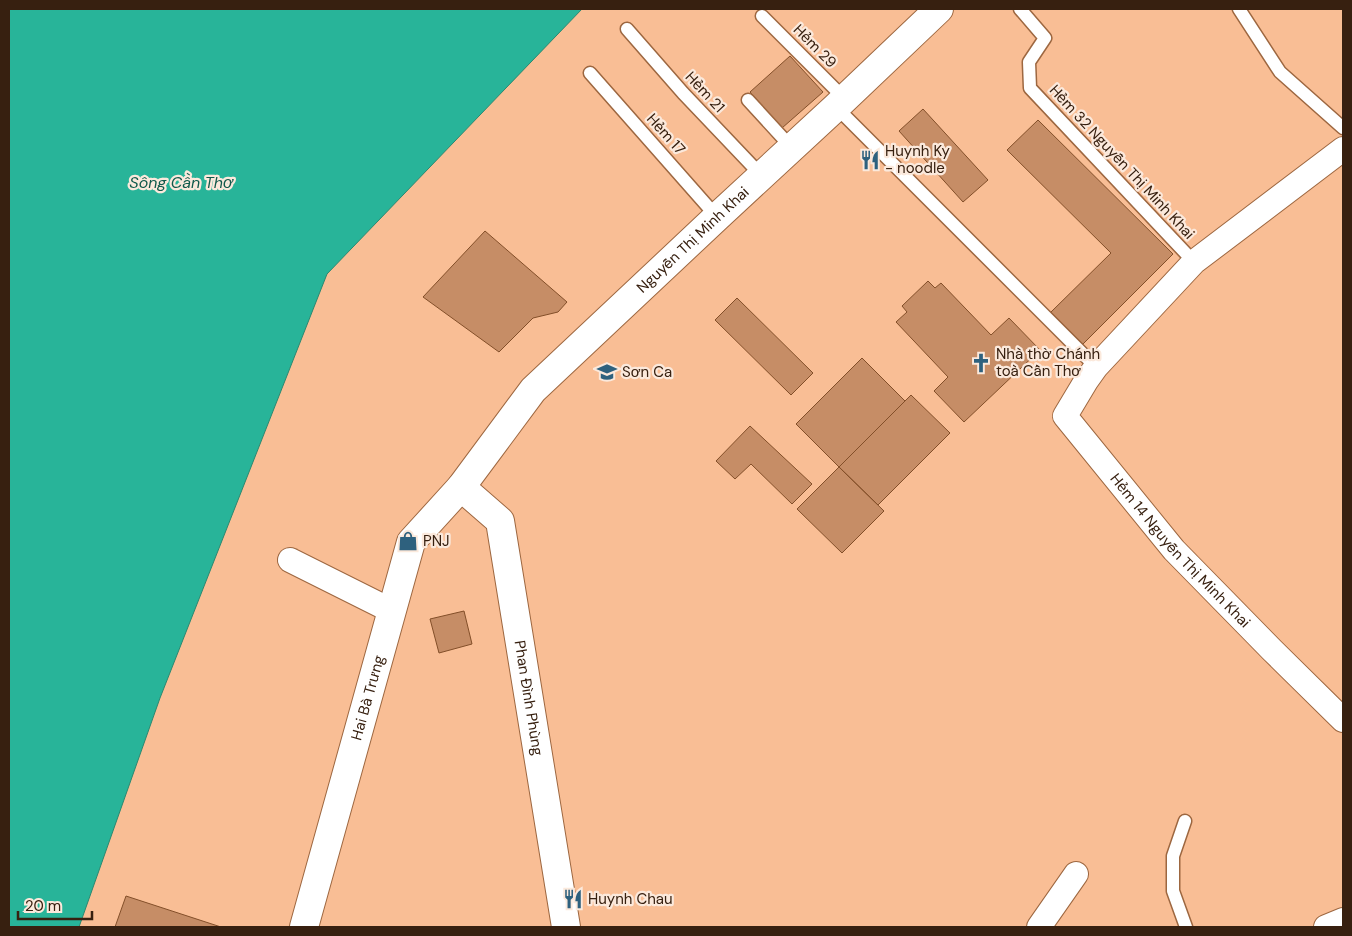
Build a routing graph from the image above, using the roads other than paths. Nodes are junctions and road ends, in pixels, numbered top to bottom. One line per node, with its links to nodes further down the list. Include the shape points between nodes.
1 (940, 9): 8 (street, Nguyễn Thị Minh Khai)
2 (1020, 9): 14 (lane, Hẻm 32 Nguyễn Thị Minh Khai, via 1046,38 1029,62 1030,88)
3 (1240, 9): 9 (lane, via 1280,72)
4 (762, 16): 8 (lane, Hẻm 29)
5 (627, 29): 12 (lane, Hẻm 21)
6 (590, 74): 13 (lane, Hẻm 17)
7 (748, 100): 10 (lane)
8 (840, 103): 10 (street, Nguyễn Thị Minh Khai); 15 (lane)
9 (1343, 128)
10 (792, 148): 12 (street, Nguyễn Thị Minh Khai)
11 (1343, 149): 14 (street, Hẻm 14 Nguyễn Thị Minh Khai)
12 (762, 176): 13 (street, Nguyễn Thị Minh Khai)
13 (717, 217): 16 (street, Nguyễn Thị Minh Khai, via 533,390)
14 (1194, 262): 15 (street, Hẻm 14 Nguyễn Thị Minh Khai)
15 (1096, 368): 19 (street, Hẻm 14 Nguyễn Thị Minh Khai, via 1066,416 1174,550)
16 (461, 487): 18 (street, Hai Bà Trưng, via 412,542); 24 (street, Phan Đình Phùng, via 500,521)
17 (290, 560): 18 (street)
18 (392, 611): 23 (street, Hai Bà Trưng)
19 (1343, 720)
20 (1185, 821): 26 (lane, via 1173,856 1173,891)
21 (1076, 874): 25 (street)
22 (1343, 920): 27 (street)
23 (304, 927)
24 (566, 927)
25 (1039, 927)
26 (1186, 927)
27 (1326, 927)

